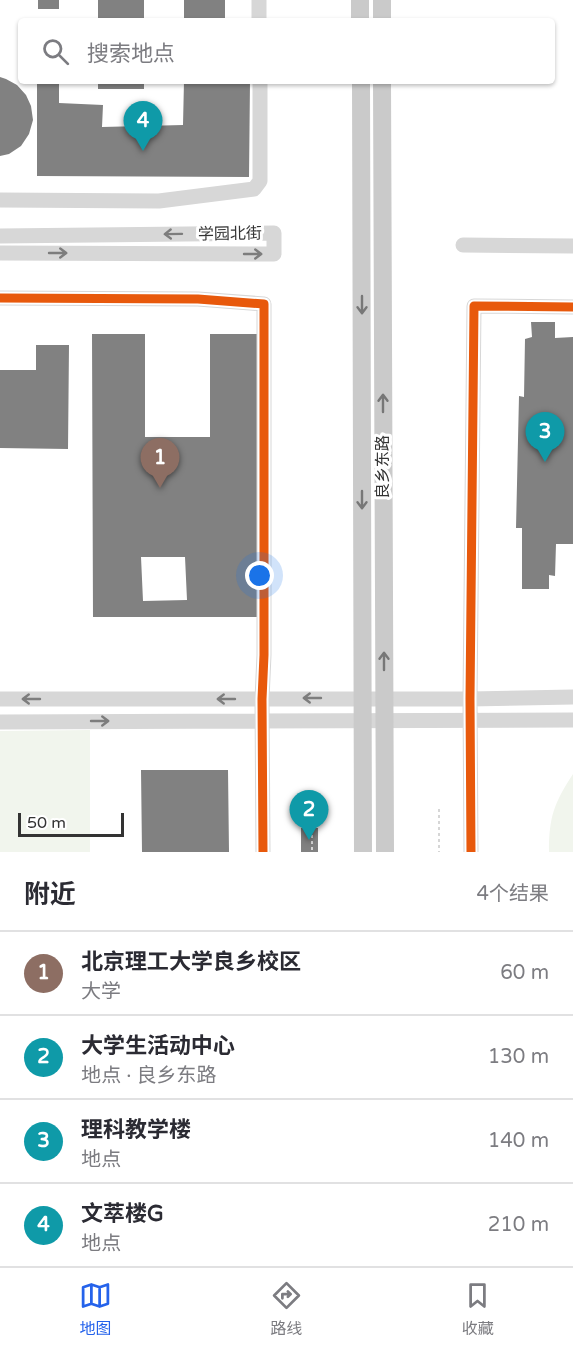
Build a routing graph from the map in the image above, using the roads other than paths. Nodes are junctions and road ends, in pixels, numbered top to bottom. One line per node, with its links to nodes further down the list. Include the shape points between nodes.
1 (259, 0): 4 (street)
2 (360, 0): 5 (main road)
3 (382, 0): 6 (main road)
4 (259, 18)
5 (360, 18)
6 (382, 18)
7 (260, 84): 10 (street, via 260,181 254,189 159,201)
8 (361, 84): 13 (main road, 良乡东路)
9 (382, 84): 14 (main road, 良乡东路)
10 (0, 200)
11 (0, 236): 16 (street, 学园北街, one-way to 11, via 274,254 274,233)
12 (463, 245): 15 (street)
13 (362, 246): 14 (main road); 22 (main road, 良乡东路, one-way to 22)
14 (382, 246): 23 (main road, 良乡东路, one-way to 14)
15 (573, 246)
16 (0, 253)
17 (0, 298): 21 (street, via 198,299 264,304)
18 (573, 307): 24 (street, via 474,306)
19 (573, 697): 24 (street)
20 (0, 699): 21 (street, one-way to 20)
21 (262, 699): 22 (street, one-way to 21); 25 (street)
22 (363, 699): 23 (street); 26 (main road, 良乡东路)
23 (384, 699): 24 (street); 27 (main road, 良乡东路)
24 (462, 699): 28 (street)
25 (262, 720): 26 (street); 30 (street, one-way to 25); 31 (street)
26 (363, 720): 27 (street); 32 (main road, 良乡东路)
27 (385, 720): 28 (street); 33 (main road, 良乡东路)
28 (463, 720): 29 (street); 34 (street)
29 (573, 720)
30 (0, 722)
31 (263, 852)
32 (363, 852)
33 (385, 852)
34 (471, 852)

